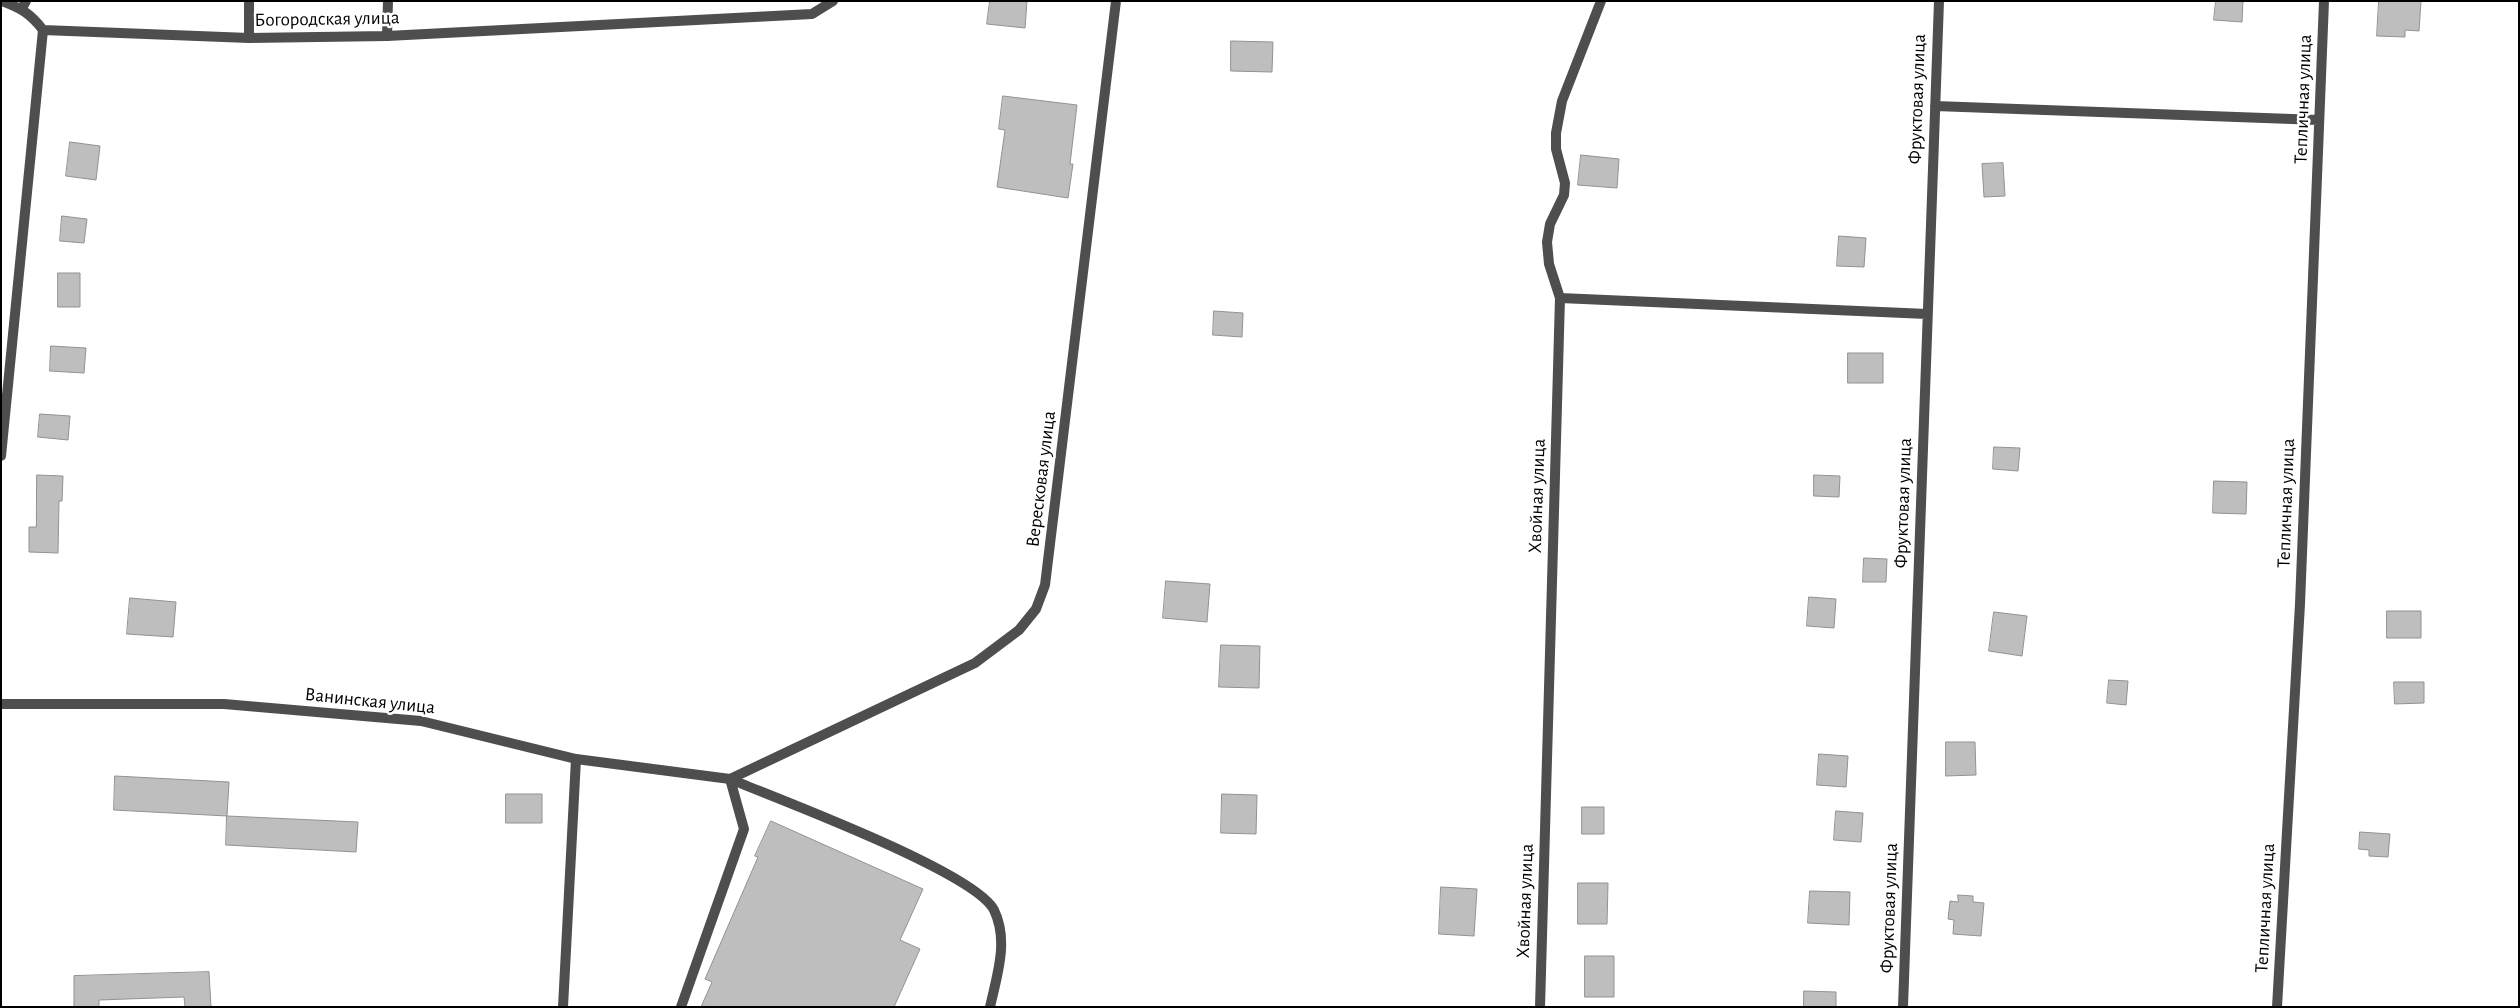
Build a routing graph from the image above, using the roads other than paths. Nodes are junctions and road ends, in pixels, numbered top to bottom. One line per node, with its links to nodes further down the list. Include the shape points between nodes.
1 (2, 1): 9 (street)
2 (249, 1): 12 (street)
3 (388, 1): 11 (street)
4 (834, 1): 11 (street, Богородская улица, via 812,14)
5 (1116, 1): 20 (street, Вересковая улица, via 1045,585 1036,608 1019,630 975,663)
6 (1602, 1): 15 (street, Хвойная улица, via 1562,101 1556,133 1556,149 1565,183 1564,195 1550,224 1547,242 1549,264)
7 (1939, 1): 13 (street, Фруктовая улица)
8 (2324, 1): 14 (street, Тепличная улица)
9 (24, 5): 10 (street)
10 (43, 30): 12 (street, Богородская улица); 17 (street)
11 (388, 36): 12 (street, Богородская улица)
12 (249, 38)
13 (1935, 106): 14 (street); 16 (street, Фруктовая улица)
14 (2320, 120): 26 (street, Тепличная улица, via 2300,604)
15 (1560, 298): 16 (street); 24 (street, Хвойная улица)
16 (1927, 314): 25 (street, Фруктовая улица)
17 (1, 456)
18 (1, 704): 19 (street, Ванинская улица, via 224,704 421,721)
19 (576, 759): 20 (street, Ванинская улица); 21 (street)
20 (730, 779): 22 (street, via 744,829); 23 (street, Ванинская улица, via 923,861 974,891 993,908 1001,929 1001,956)
21 (563, 1007)
22 (681, 1007)
23 (990, 1007)
24 (1540, 1007)
25 (1903, 1007)
26 (2277, 1007)

